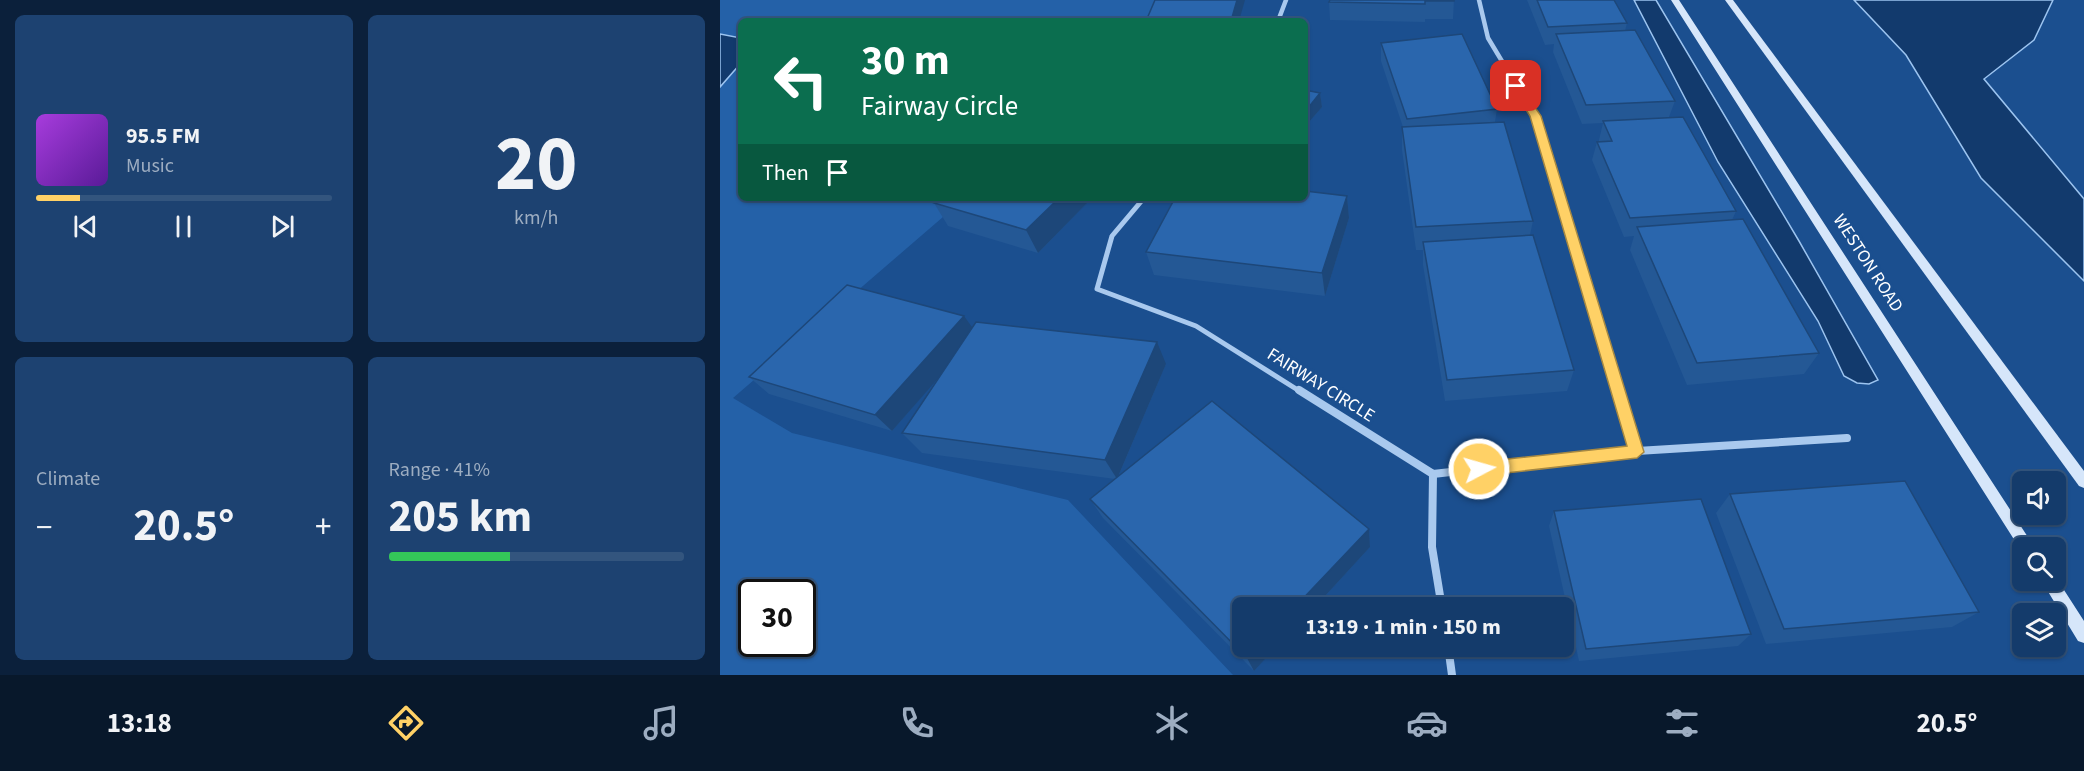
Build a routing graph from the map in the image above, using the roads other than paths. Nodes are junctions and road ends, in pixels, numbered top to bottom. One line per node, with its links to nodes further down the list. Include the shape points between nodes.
1 (1286, 0): 5 (street)
2 (1479, 0): 8 (street, via 1488,38 1536,116)
3 (1676, 0): 11 (main road, WESTON ROAD)
4 (1730, 0): 10 (main road)
5 (1279, 18)
6 (1141, 201): 9 (street, FAIRWAY CIRCLE, via 1112,236 1097,290 1196,326)
7 (1846, 438): 8 (street)
8 (1637, 452): 9 (street)
9 (1433, 474): 13 (street, via 1432,546)
10 (2084, 482)
11 (2021, 537)
12 (2056, 591): 14 (main road)
13 (1440, 597)
14 (2084, 635)
15 (1450, 657): 16 (street)
16 (1452, 675)

